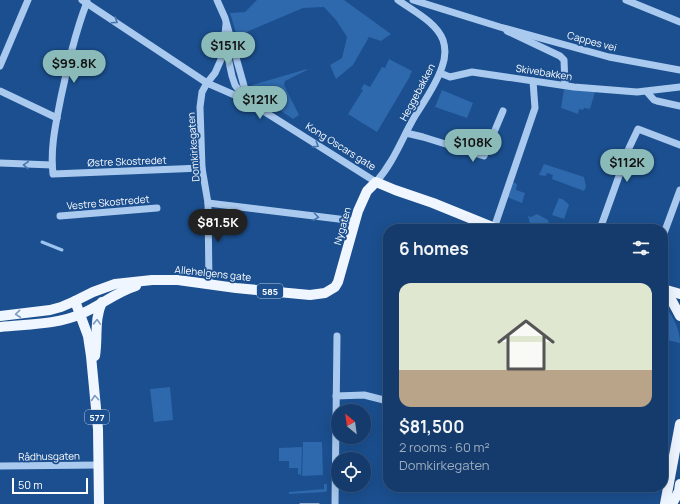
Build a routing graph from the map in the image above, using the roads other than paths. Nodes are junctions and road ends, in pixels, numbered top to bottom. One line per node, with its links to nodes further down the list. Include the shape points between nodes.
1 (28, 0): 11 (street)
2 (217, 0): 8 (street)
3 (398, 0): 13 (street, Heggebakken, via 433,25 441,35 445,49)
4 (413, 0): 9 (street, Cappes vei)
5 (626, 0): 7 (street)
6 (84, 1): 15 (street, Kong Oscars gate, one-way to 15); 23 (street)
7 (680, 22)
8 (226, 24): 10 (street); 20 (street)
9 (500, 27): 12 (street, Cappes vei, via 609,57); 16 (street, Cappes vei, via 560,56 564,60)
10 (225, 40): 15 (street, Domkirkegaten, via 220,63); 20 (street, via 235,85)
11 (0, 66)
12 (680, 70)
13 (440, 73): 14 (street, Skivebakken, via 450,77 472,72); 24 (street, Heggebakken)
14 (533, 81): 16 (street, Skivebakken); 38 (street, via 535,108)
15 (207, 83): 20 (street, Kong Oscars gate); 28 (street, Domkirkegaten, via 202,92 200,107)
16 (564, 85): 19 (street, Skivebakken)
17 (680, 87): 19 (street, Skivebakken)
18 (0, 91): 23 (street)
19 (647, 92): 21 (street, Skivebakken, via 654,100)
20 (246, 100): 29 (street, Kong Oscars gate, one-way to 29)
21 (680, 106)
22 (503, 111): 24 (street, via 484,156)
23 (57, 118): 27 (street)
24 (406, 134): 29 (street, Heggebakken, via 388,168)
25 (680, 145): 39 (street, via 638,129)
26 (0, 163): 27 (street, one-way to 26)
27 (52, 165): 28 (street, Østre Skostredet, via 53,174)
28 (202, 168): 31 (street, Domkirkegaten)
29 (376, 182): 36 (main road, Nygaten / 585, via 364,196); 37 (main road, Kong Oscars gate)
30 (680, 190): 40 (street)
31 (208, 203): 33 (street); 43 (street, Domkirkegaten)
32 (157, 208): 34 (street, Vestre Skostredet)
33 (265, 210): 35 (street); 36 (street, one-way to 36, via 300,218)
34 (60, 216)
35 (265, 218)
36 (355, 221): 42 (main road, Nygaten / 585)
37 (485, 224)
38 (496, 224)
39 (602, 224)
40 (667, 224)
41 (152, 280): 43 (main road, Allehelgens gate / 585); 47 (main road, Allehelgens gate / 585, via 115,284); 48 (main road, Allehelgens gate / 585, via 125,289)
42 (338, 282): 43 (main road, Allehelgens gate / 585, via 325,293 310,295)
43 (209, 284)
44 (668, 291): 45 (main road)
45 (680, 294)
46 (668, 295): 51 (main road)
47 (75, 302): 49 (main road, 577); 50 (main road, one-way to 50, via 50,310); 52 (main road)
48 (102, 302): 49 (main road, Allehelgens gate / 585); 55 (main road, 577, one-way to 48, via 97,343 96,320)
49 (81, 314): 52 (main road, Allehelgens gate); 55 (main road, 577, via 88,336)
50 (0, 316)
51 (680, 316)
52 (49, 323): 53 (main road, Allehelgens gate)
53 (0, 328)
54 (337, 336): 56 (street)
55 (92, 370): 59 (main road, 577, one-way to 55)
56 (336, 396): 57 (street, via 364,395); 65 (street)
57 (383, 401)
58 (680, 424): 62 (main road)
59 (99, 465): 60 (street, Rådhusgaten); 64 (main road, 577)
60 (0, 466)
61 (680, 484): 67 (main road)
62 (668, 488)
63 (667, 492): 66 (main road)
64 (99, 504)
65 (335, 504)
66 (665, 504)
67 (672, 504)

